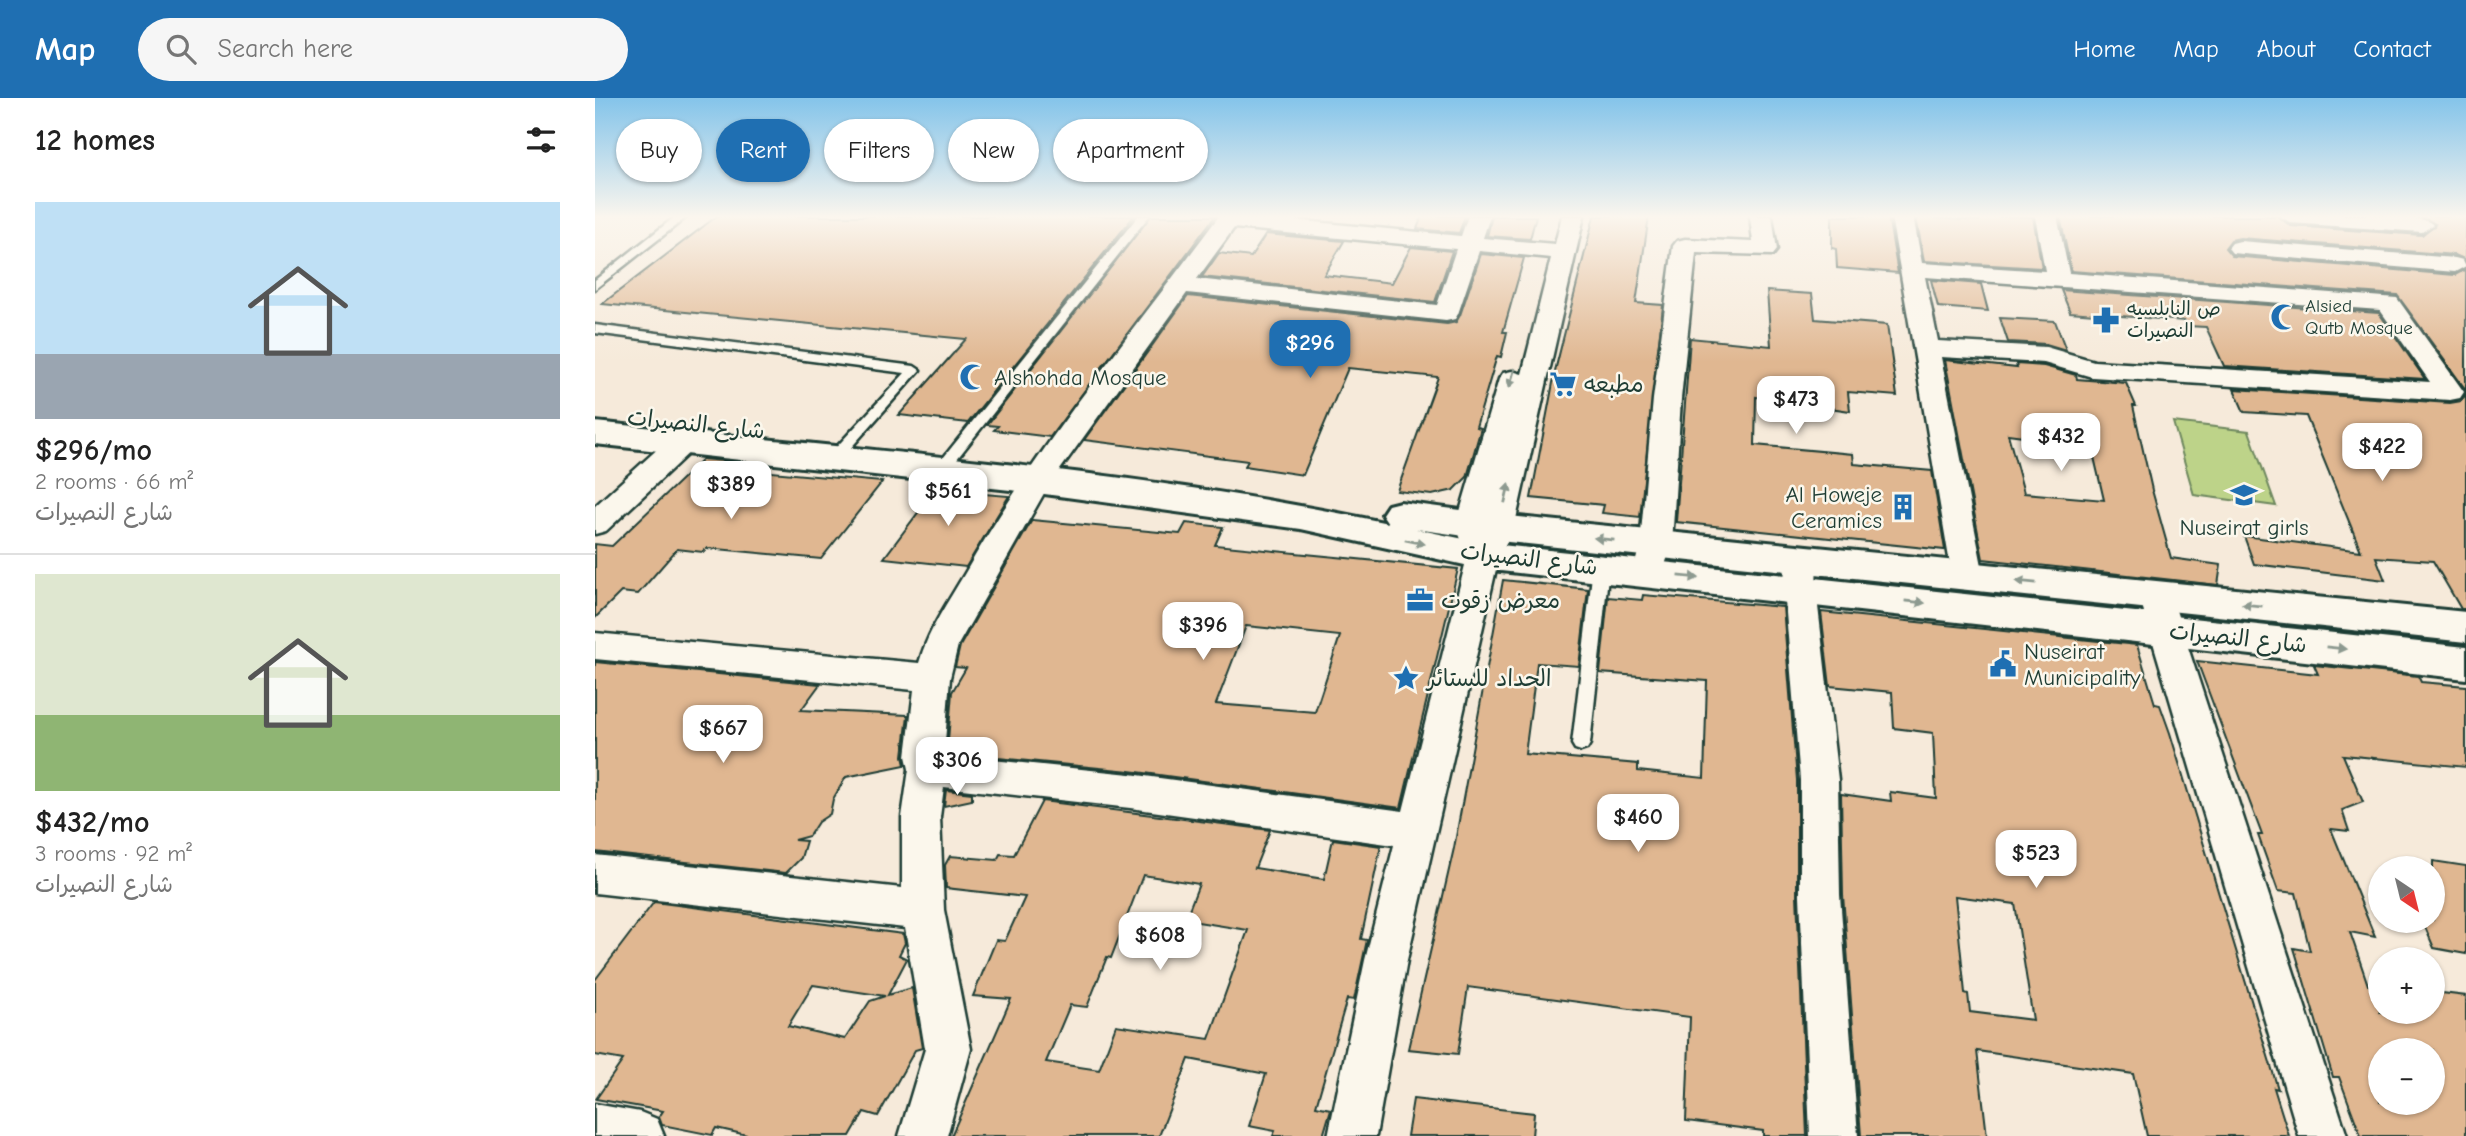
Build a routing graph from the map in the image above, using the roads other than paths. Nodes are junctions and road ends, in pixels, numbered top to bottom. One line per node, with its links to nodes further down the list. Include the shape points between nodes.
1 (622, 264): 15 (lane)
2 (1105, 264): 23 (lane)
3 (1197, 264): 14 (street)
4 (1463, 264): 14 (street, via 1446,314)
5 (1549, 264): 26 (street)
6 (1683, 264): 27 (street)
7 (1909, 264): 11 (street)
8 (2055, 264): 13 (street)
9 (2299, 264): 16 (street)
10 (2394, 264): 12 (street)
11 (1910, 269): 13 (street); 18 (street)
12 (2460, 272)
13 (2058, 278): 16 (street)
14 (1182, 285): 24 (street)
15 (595, 286)
16 (2319, 299): 18 (street, via 2388,303 2450,392 2092,369 2046,355)
17 (595, 329): 22 (lane, via 914,370)
18 (1924, 348): 30 (street)
19 (595, 413): 22 (main road, شارع النصيرات)
20 (595, 433): 21 (main road, شارع النصيرات)
21 (684, 442): 22 (main road, شارع النصيرات); 25 (street)
22 (842, 449): 23 (main road, شارع النصيرات)
23 (948, 462): 24 (main road, شارع النصيرات)
24 (1042, 474): 26 (main road, شارع النصيرات, via 1301,517); 35 (street, via 941,645)
25 (595, 523)
26 (1484, 536): 27 (main road, شارع النصيرات, one-way to 26); 28 (main road, شارع النصيرات); 38 (street)
27 (1652, 558): 28 (main road, شارع النصيرات); 29 (main road, شارع النصيرات)
28 (1601, 567): 36 (lane)
29 (1800, 574): 30 (main road, شارع النصيرات); 31 (main road, شارع النصيرات, one-way to 31); 45 (street, via 1819,780 1820,895)
30 (1968, 576): 31 (main road, شارع النصيرات, one-way to 30)
31 (2159, 612): 32 (main road, شارع النصيرات, one-way to 31); 34 (main road, شارع النصيرات, one-way to 34); 46 (street)
32 (2466, 627)
33 (595, 646): 35 (street)
34 (2466, 663)
35 (933, 677): 37 (street, via 925,756)
36 (1580, 744)
37 (928, 769): 38 (street); 40 (street, via 921,817)
38 (1415, 830): 44 (street)
39 (595, 874): 40 (street)
40 (923, 910): 43 (street, via 948,1049)
41 (595, 1128): 42 (street)
42 (640, 1136)
43 (923, 1136)
44 (1352, 1136)
45 (1834, 1136)
46 (2323, 1136)

